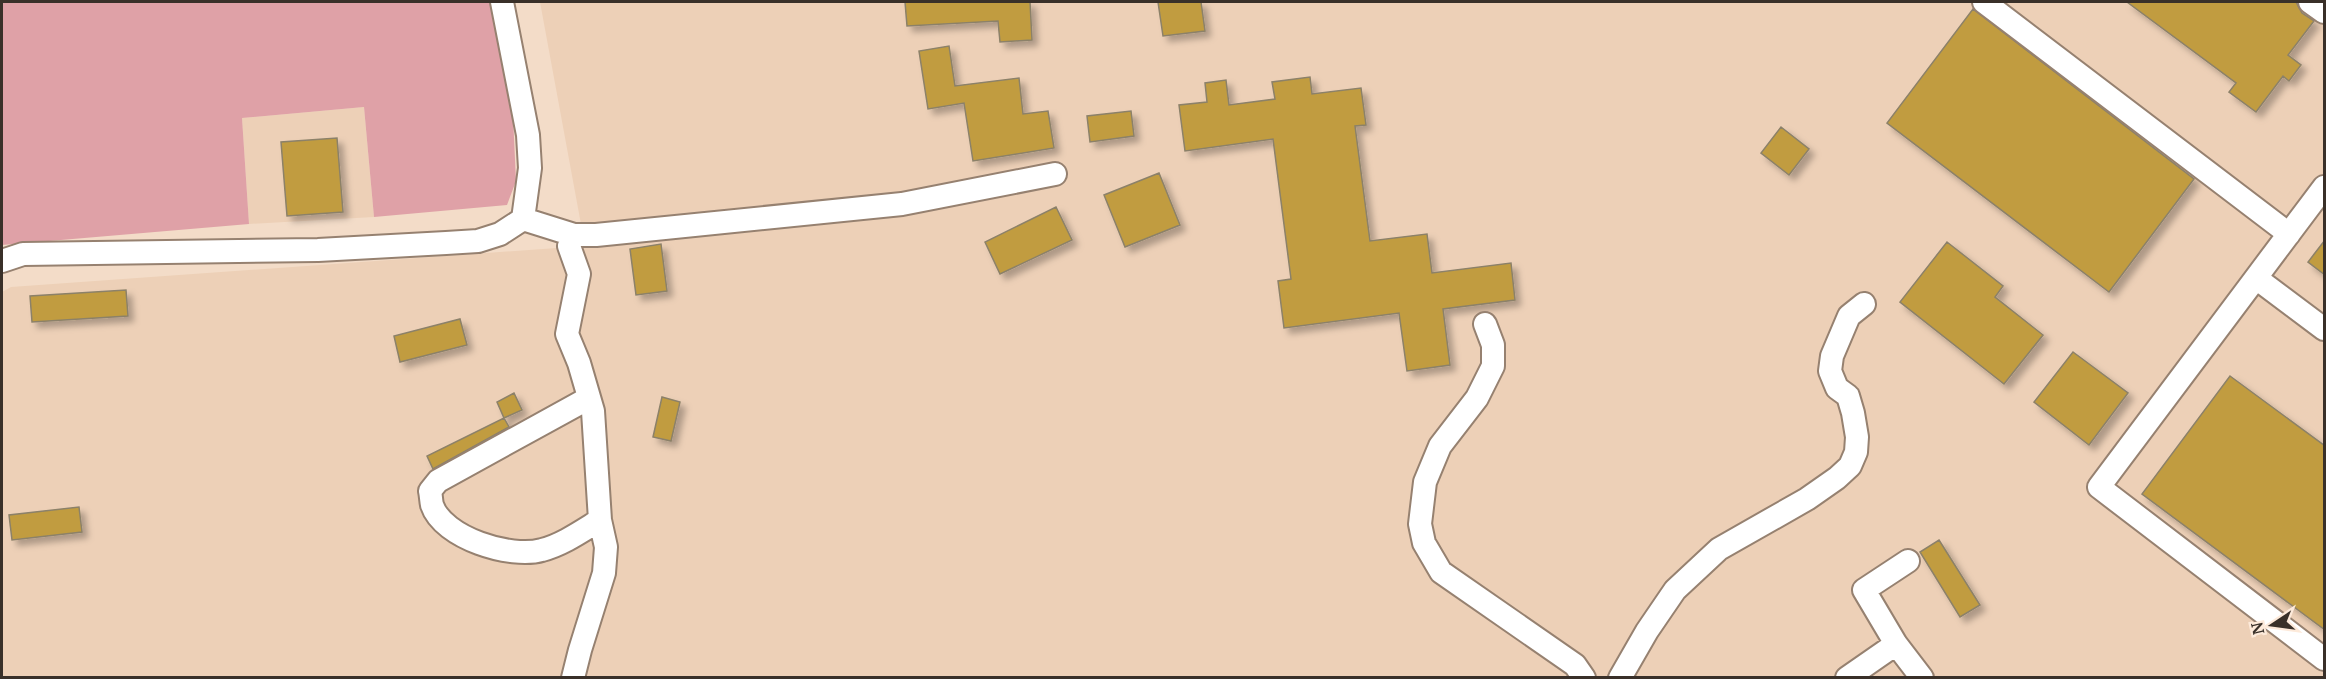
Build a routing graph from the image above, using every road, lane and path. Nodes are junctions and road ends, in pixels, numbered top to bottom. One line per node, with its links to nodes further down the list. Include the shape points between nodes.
1 (502, 2): 7 (street, via 528,135 530,168)
2 (1984, 2): 8 (street)
3 (2310, 2): 4 (street)
4 (2325, 12)
5 (1055, 174): 7 (street, via 902,204 596,235 574,235)
6 (2325, 187): 8 (street)
7 (523, 219): 10 (street, via 500,234 446,243)
8 (2289, 234): 11 (street)
9 (569, 246): 15 (street, via 579,274 567,334)
10 (9, 257)
11 (2256, 279): 14 (street); 19 (street, via 2099,488)
12 (1864, 304): 22 (street, via 1849,316 1832,356 1830,371 1837,388 1848,396 1853,413 1857,437 1851,466 1806,499 1719,549 1676,590)
13 (1485, 324): 21 (street, via 1493,345 1493,366 1476,398 1440,446 1425,482 1420,524 1424,543 1441,572 1575,665)
14 (2325, 329)
15 (589, 398): 16 (street); 16 (street, via 438,481 430,491 432,506 458,533 517,553 541,550)
16 (600, 520): 20 (street, via 606,547 604,573)
17 (1908, 561): 18 (street, via 1864,590)
18 (1896, 644): 23 (street); 24 (street)
19 (2325, 659)
20 (573, 678)
21 (1584, 678)
22 (1620, 678)
23 (1847, 678)
24 (1922, 678)

